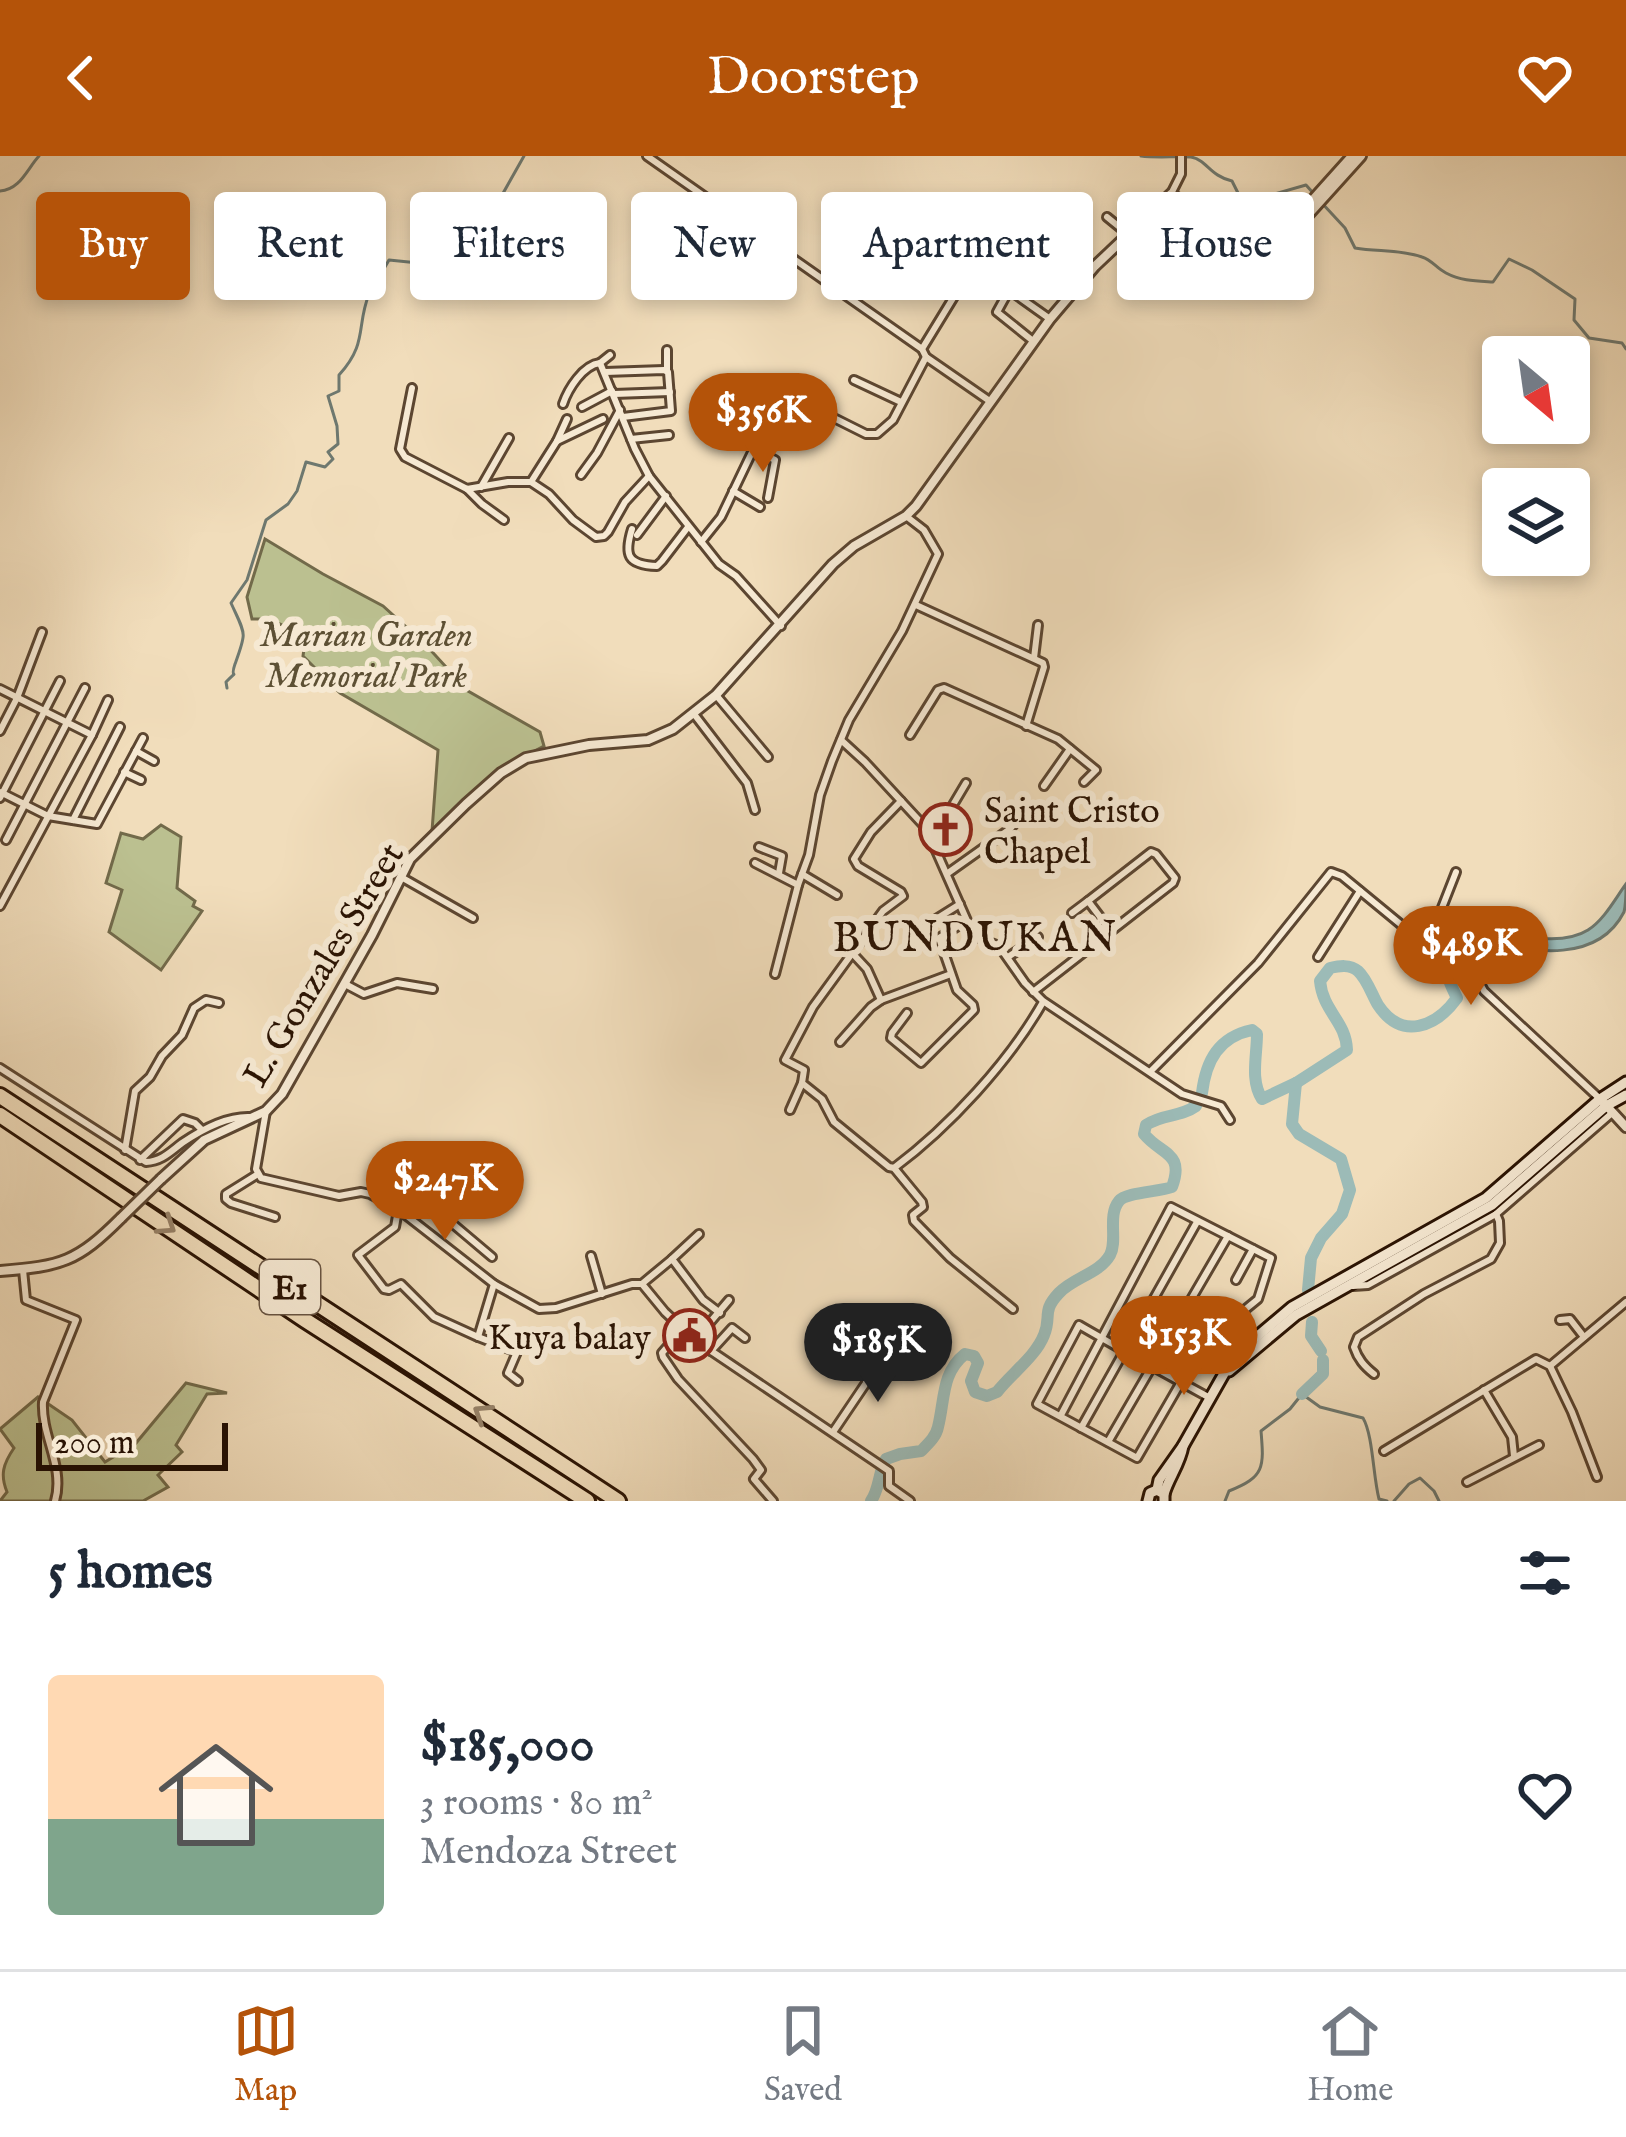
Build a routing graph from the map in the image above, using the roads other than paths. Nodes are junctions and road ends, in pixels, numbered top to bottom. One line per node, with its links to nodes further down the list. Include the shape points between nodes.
1 (647, 156): 15 (street)
2 (1352, 156): 5 (street)
3 (1361, 156): 5 (street)
4 (1181, 160): 6 (street, L. Gonzales Street)
5 (1325, 191): 7 (street)
6 (1172, 192)
7 (1314, 203)
8 (1107, 217): 9 (street)
9 (1117, 225)
10 (1117, 245): 12 (street, L. Gonzales Street)
11 (953, 300): 15 (street)
12 (1050, 319): 13 (street, L. Gonzales Street); 13 (street, via 1008,292 998,312)
13 (1033, 341): 24 (street, L. Gonzales Street)
14 (667, 350): 18 (street)
15 (924, 353): 23 (street); 24 (street)
16 (610, 355): 17 (street)
17 (602, 367): 18 (street); 21 (street); 25 (street, via 588,366)
18 (667, 371): 22 (street)
19 (854, 380): 23 (street)
20 (412, 388): 42 (street, via 400,449)
21 (613, 392): 22 (street); 27 (street); 29 (street)
22 (670, 392): 29 (street, via 669,412)
23 (901, 402): 28 (street, via 874,435)
24 (991, 403): 47 (street, L. Gonzales Street)
25 (562, 404)
26 (775, 404): 37 (street)
27 (581, 406)
28 (822, 412)
29 (621, 413): 35 (street); 38 (street)
30 (567, 419): 36 (street)
31 (603, 419): 36 (street)
32 (718, 430): 37 (street)
33 (668, 436): 35 (street)
34 (509, 438): 41 (street)
35 (632, 439): 39 (street)
36 (557, 441): 40 (street)
37 (753, 448): 43 (street); 45 (street, via 775,460)
38 (581, 476)
39 (650, 476): 40 (street, via 600,537); 44 (street)
40 (531, 482): 41 (street)
41 (480, 488): 42 (street)
42 (467, 489): 48 (street)
43 (733, 491): 46 (street); 50 (street)
44 (666, 496): 49 (street); 49 (street, via 634,532 628,555 657,566)
45 (768, 498)
46 (760, 507)
47 (906, 516): 51 (street, via 938,554); 53 (street, L. Gonzales Street, via 833,564)
48 (504, 520)
49 (688, 527): 50 (street)
50 (701, 542): 53 (street)
51 (916, 604): 55 (street); 72 (street)
52 (1038, 625): 55 (street)
53 (781, 626): 59 (street, L. Gonzales Street)
54 (42, 632): 60 (street)
55 (1034, 658): 66 (street, via 1044,667)
56 (60, 681): 62 (street)
57 (86, 688): 65 (street)
58 (0, 689): 60 (street)
59 (716, 695): 63 (street, L. Gonzales Street); 75 (street)
60 (17, 698): 62 (street); 64 (street)
61 (108, 700): 69 (street)
62 (45, 711): 65 (street); 82 (street)
63 (694, 714): 85 (street, via 747,783); 97 (street, L. Gonzales Street, via 659,738 550,751 516,764 410,859)
64 (4, 716): 68 (street)
65 (67, 722): 69 (street); 84 (street)
66 (1026, 726): 70 (street, via 942,688); 73 (street)
67 (120, 727): 88 (street)
68 (0, 731)
69 (92, 735): 87 (street)
70 (910, 735)
71 (143, 738): 74 (street)
72 (841, 740): 83 (street); 96 (street)
73 (1070, 749): 79 (street, via 1096,770); 81 (street)
74 (136, 751): 76 (street); 77 (street)
75 (768, 757)
76 (154, 760)
77 (124, 772): 78 (street); 88 (street, via 97,824)
78 (141, 780)
79 (1084, 782)
80 (966, 783): 89 (street)
81 (1044, 786)
82 (1, 794): 84 (street)
83 (901, 801): 89 (street); 101 (street, via 854,859)
84 (25, 804): 87 (street); 90 (street)
85 (755, 810)
86 (1025, 811): 95 (street)
87 (48, 816): 88 (street); 104 (street)
88 (73, 820)
89 (929, 833): 95 (street)
90 (6, 840)
91 (759, 847): 94 (street, via 782,856)
92 (755, 863): 94 (street)
93 (1456, 872): 114 (street)
94 (779, 873): 98 (street)
95 (947, 873): 103 (street)
96 (802, 874): 98 (street); 100 (street)
97 (401, 877): 107 (street); 120 (street, L. Gonzales Street)
98 (798, 885): 118 (street)
99 (1360, 891): 114 (street); 117 (street); 129 (street, via 1330,873 1258,963)
100 (837, 895)
101 (903, 896): 105 (street); 115 (street)
102 (1088, 901): 106 (street); 111 (street); 111 (street, via 1150,852 1165,865 1174,881)
103 (960, 904): 108 (street); 110 (street)
104 (0, 906)
105 (911, 909)
106 (1072, 913)
107 (473, 918)
108 (967, 920): 116 (street); 119 (street, via 939,938)
109 (1506, 921): 113 (street, via 1455,931)
110 (917, 931)
111 (1111, 931): 122 (street)
112 (1038, 937): 116 (street)
113 (1449, 940): 114 (street); 134 (street, via 1484,992)
114 (1427, 946)
115 (854, 955): 123 (street); 131 (street, via 785,1057 804,1070)
116 (1008, 957): 122 (street)
117 (1318, 957)
118 (776, 974)
119 (951, 974): 123 (street); 126 (street, via 974,1010 921,1063 891,1038)
120 (345, 984): 121 (street, via 363,994 397,982); 136 (street, L. Gonzales Street)
121 (433, 989)
122 (1033, 992): 124 (street)
123 (881, 1000): 127 (street)
124 (1043, 1001): 129 (street); 144 (street, via 941,1130)
125 (219, 1004): 142 (street, via 206,1000 194,1008 135,1091)
126 (907, 1013)
127 (840, 1042)
128 (0, 1068): 142 (street)
129 (1151, 1071): 139 (street, via 1182,1094 1221,1106)
130 (1626, 1082): 134 (main road)
131 (802, 1083): 135 (street); 144 (street, via 834,1122)
132 (1626, 1095): 134 (main road)
133 (0, 1096): 197 (highway, E1, one-way to 133)
134 (1606, 1106): 140 (street); 148 (street); 164 (main road, via 1492,1205); 166 (main road, via 1486,1198)
135 (790, 1110)
136 (266, 1111): 138 (street, L. Gonzales Street); 145 (street)
137 (0, 1115): 202 (highway, E1, one-way to 202)
138 (255, 1118): 141 (street); 159 (street, L. Gonzales Street, bridge, via 204,1140 91,1248)
139 (1230, 1120)
140 (1626, 1127)
141 (202, 1130): 143 (street, via 164,1158); 143 (street, via 183,1119)
142 (125, 1150): 143 (street)
143 (140, 1160)
144 (894, 1168): 169 (street, via 923,1204 914,1221)
145 (258, 1174): 147 (street, via 325,1194 370,1194); 149 (street, via 226,1199)
146 (421, 1198): 152 (street)
147 (398, 1209): 155 (street); 173 (street, via 395,1227 358,1257 385,1290 401,1284 434,1317)
148 (1496, 1214): 164 (street, via 1368,1285); 185 (street, via 1500,1243 1491,1259 1358,1337 1355,1352)
149 (275, 1217)
150 (1198, 1220): 153 (street); 176 (street, via 1171,1207); 180 (street)
151 (699, 1234): 158 (street)
152 (467, 1236): 155 (street); 157 (street)
153 (1228, 1236): 154 (street); 183 (street)
154 (1253, 1249): 161 (street); 187 (street, via 1271,1258 1258,1299 1203,1344)
155 (452, 1250): 162 (street)
156 (591, 1256): 165 (street)
157 (492, 1257)
158 (672, 1259): 163 (street); 170 (street)
159 (23, 1270): 160 (street, L. Gonzales Street); 201 (street, via 26,1300 76,1320 43,1402 59,1477)
160 (0, 1271)
161 (1236, 1280)
162 (494, 1284): 165 (street, via 548,1310); 173 (street)
163 (642, 1284): 165 (street); 172 (street)
164 (1349, 1286): 166 (main road)
165 (602, 1294)
166 (1325, 1294): 189 (main road, via 1294,1311)
167 (729, 1300): 170 (street)
168 (1626, 1302): 174 (street)
169 (1013, 1309)
170 (720, 1313): 178 (street)
171 (1560, 1320): 174 (street, via 1570,1319)
172 (682, 1330): 178 (street); 205 (street, via 662,1357 753,1459 761,1470 754,1479)
173 (478, 1337): 181 (street)
174 (1584, 1337): 184 (street)
175 (745, 1338): 179 (street, via 732,1328)
176 (1100, 1338): 180 (street); 190 (street); 190 (street, via 1079,1325 1037,1404)
177 (541, 1340): 181 (street, via 524,1335)
178 (695, 1340): 179 (street)
179 (711, 1351): 192 (street)
180 (1125, 1351): 183 (street); 191 (street)
181 (517, 1352): 186 (street, via 508,1373)
182 (866, 1359): 192 (street, via 866,1383)
183 (1152, 1366): 187 (street); 193 (street)
184 (1550, 1366): 188 (street, via 1536,1359); 198 (street)
185 (1374, 1374)
186 (518, 1381)
187 (1181, 1382): 189 (street); 193 (street, via 1137,1458)
188 (1484, 1390): 195 (street); 196 (street, via 1512,1437)
189 (1210, 1398): 200 (main road)
190 (1061, 1415): 191 (street)
191 (1082, 1428): 193 (street)
192 (833, 1432): 206 (street, via 887,1470 889,1486)
193 (1108, 1442)
194 (1539, 1445): 196 (street)
195 (1384, 1451)
196 (1514, 1456): 199 (street)
197 (580, 1477): 203 (highway, E1); 204 (highway)
198 (1597, 1477)
199 (1467, 1482)
200 (1154, 1497)
201 (56, 1501)
202 (584, 1501)
203 (618, 1501)
204 (628, 1501)
205 (773, 1501)
206 (910, 1501)

